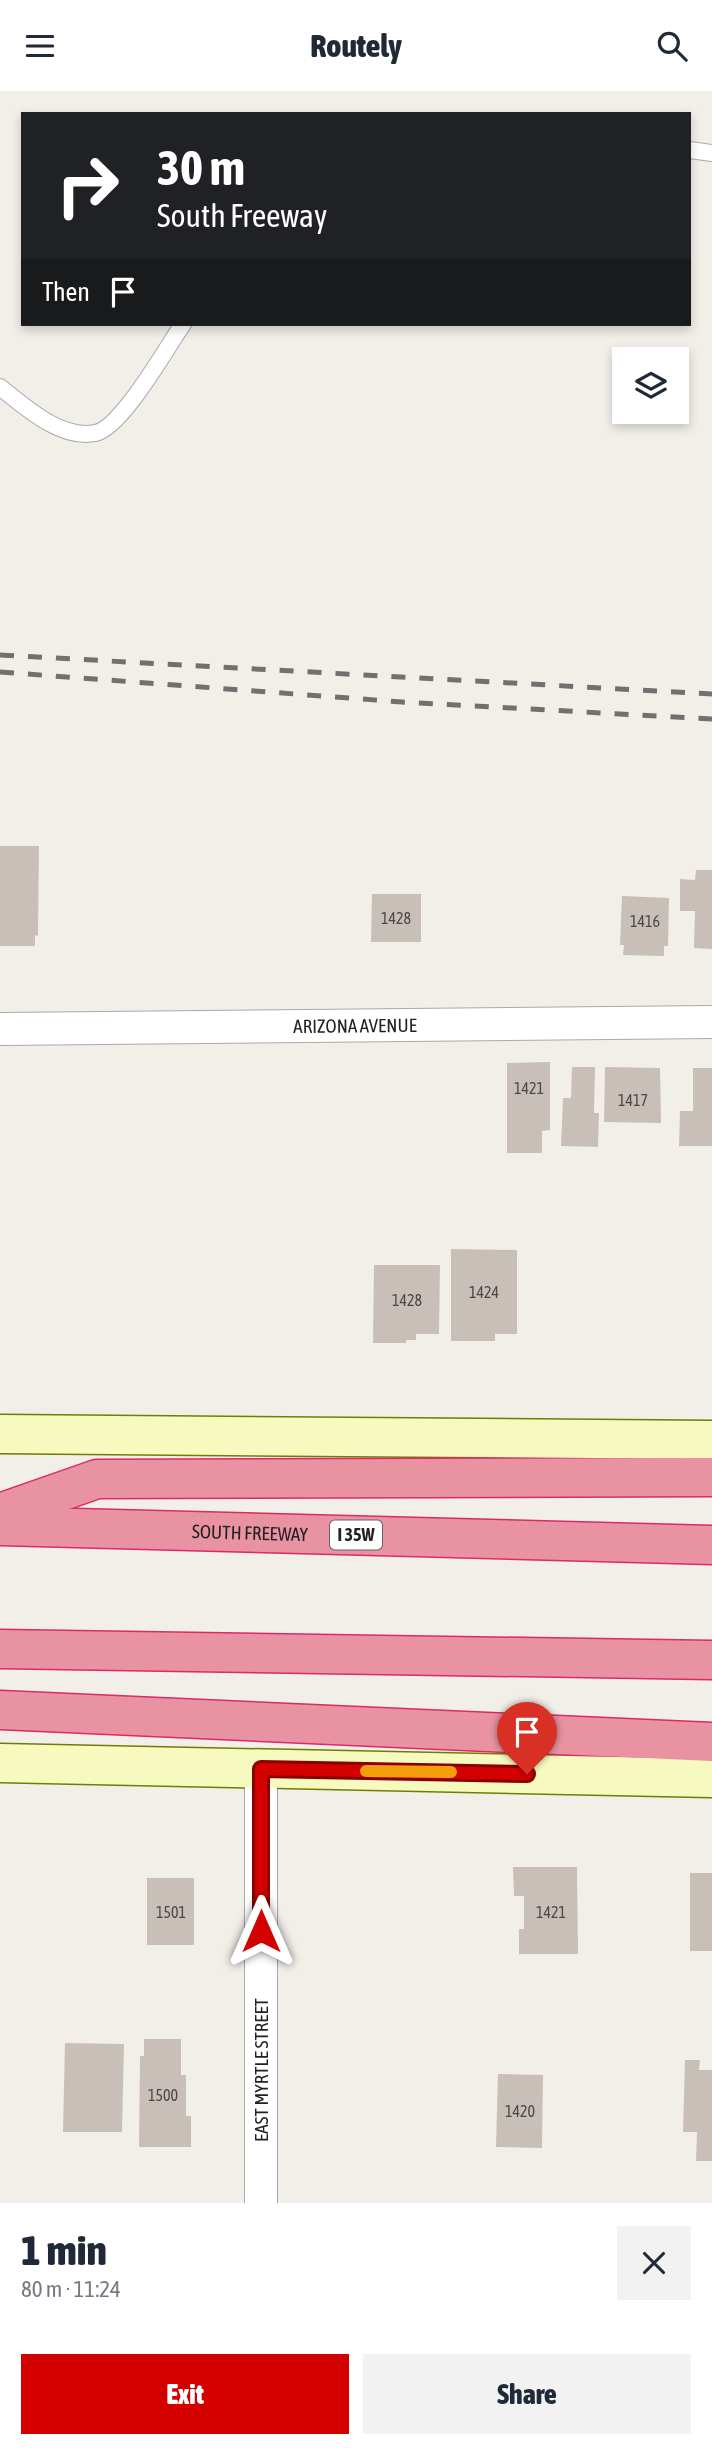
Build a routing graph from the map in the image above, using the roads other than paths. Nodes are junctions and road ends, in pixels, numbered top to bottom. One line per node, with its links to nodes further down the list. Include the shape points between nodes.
1 (691, 150): 2 (lane)
2 (712, 153)
3 (182, 326): 4 (lane, via 116,420 98,433 80,434 38,417)
4 (0, 387)
5 (712, 1023): 6 (street, ARIZONA AVENUE)
6 (0, 1029)
7 (0, 1434): 8 (main road)
8 (712, 1440)
9 (712, 1477): 10 (highway, via 97,1479)
10 (0, 1513)
11 (0, 1525): 12 (highway, SOUTH FREEWAY / I 35W)
12 (712, 1545)
13 (0, 1649): 14 (highway)
14 (712, 1660)
15 (0, 1710): 16 (highway)
16 (712, 1742)
17 (0, 1763): 18 (main road)
18 (261, 1769): 19 (main road); 20 (street, EAST MYRTLE STREET)
19 (712, 1778)
20 (261, 2203)

